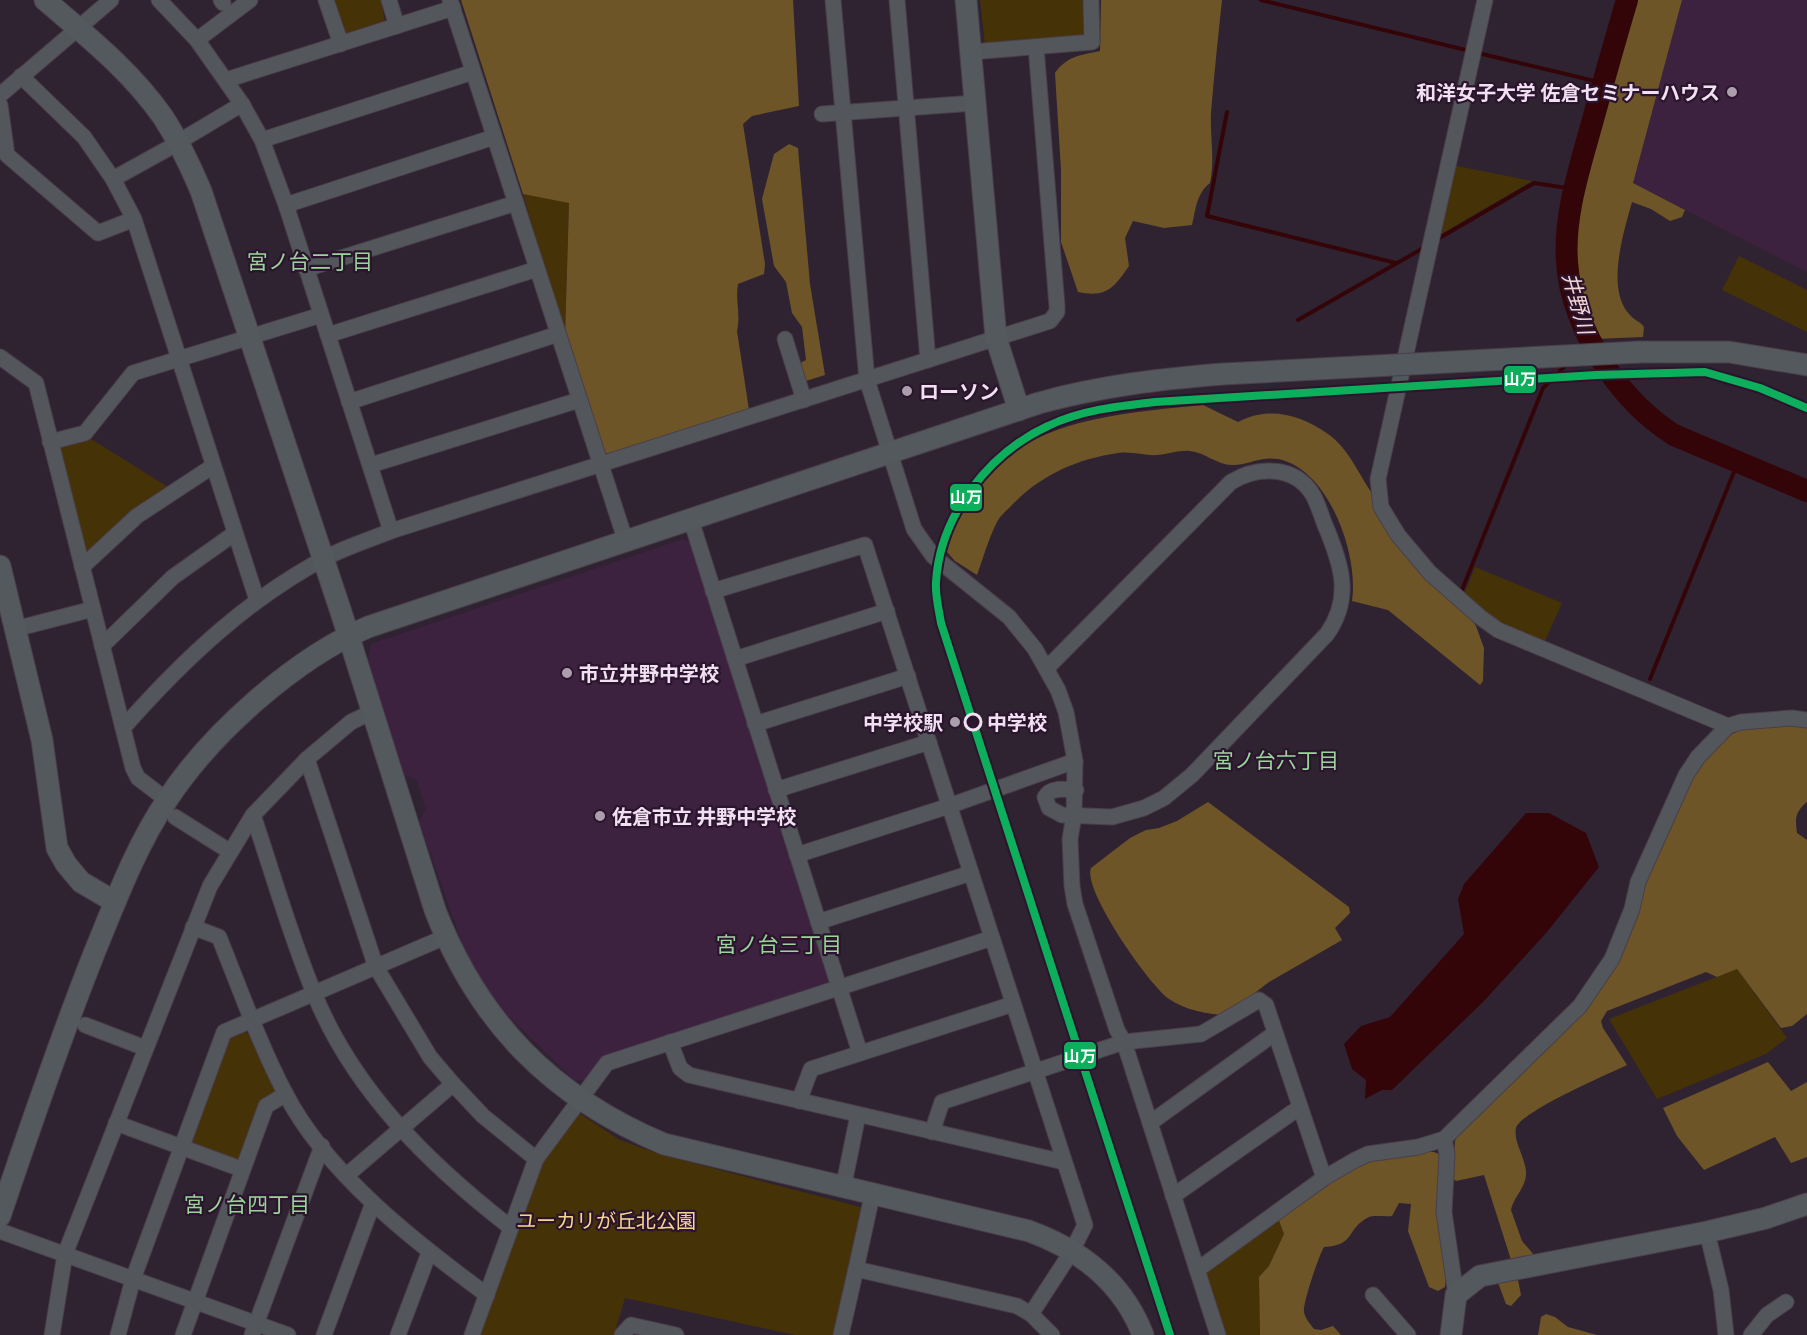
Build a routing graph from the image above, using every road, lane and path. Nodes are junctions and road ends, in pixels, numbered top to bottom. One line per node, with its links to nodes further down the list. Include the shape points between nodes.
1 (45, 0): 14 (street)
2 (111, 0): 14 (street)
3 (159, 0): 15 (street)
4 (250, 0): 15 (street)
5 (326, 0): 16 (street)
6 (389, 0): 13 (street)
7 (833, 0): 27 (street)
8 (897, 0): 26 (street)
9 (966, 0): 18 (street)
10 (1091, 0): 17 (street, via 1092,42)
11 (1485, 0): 79 (street, via 1378,479 1382,507 1398,535 1430,573 1498,630)
12 (451, 4): 13 (street); 19 (street)
13 (397, 26): 16 (street)
14 (78, 28): 20 (street); 42 (street, via 120,65 178,142 201,191)
15 (197, 40): 21 (street)
16 (340, 44): 21 (street)
17 (1036, 47): 18 (street); 43 (street, via 1057,312 1050,321)
18 (971, 52): 23 (street)
19 (473, 72): 29 (street); 31 (street)
20 (21, 76): 22 (street); 33 (street, via 84,137)
21 (226, 80): 24 (street)
22 (0, 95)
23 (975, 103): 26 (street); 43 (street)
24 (242, 104): 30 (street); 31 (street)
25 (0, 105): 36 (street, via 7,155 98,233)
26 (906, 108): 27 (street); 47 (street)
27 (843, 113): 28 (street); 49 (street)
28 (822, 114)
29 (494, 137): 34 (street); 35 (street)
30 (185, 138)
31 (262, 140): 35 (street)
32 (169, 148): 33 (street)
33 (113, 179): 36 (street)
34 (516, 202): 37 (street); 38 (street)
35 (286, 205): 37 (street)
36 (134, 219): 46 (street)
37 (306, 269): 39 (street)
38 (537, 269): 40 (street); 41 (street)
39 (321, 315): 41 (street); 42 (street)
40 (558, 334): 50 (street); 52 (street)
41 (328, 335): 52 (street)
42 (249, 338): 46 (street); 63 (street)
43 (996, 338): 47 (street); 53 (street)
44 (785, 339): 51 (street)
45 (0, 357): 54 (street, via 36,383)
46 (178, 358): 54 (street, via 133,373 85,433); 58 (street)
47 (928, 360): 49 (street)
48 (1807, 365): 53 (street, bridge, via 1729,352 1639,352 1223,374 1102,387)
49 (867, 380): 51 (street); 55 (street)
50 (579, 400): 56 (street); 57 (street)
51 (804, 400): 57 (street)
52 (349, 402): 56 (street)
53 (1019, 410): 55 (street)
54 (50, 442): 65 (street)
55 (891, 453): 59 (street); 74 (street, via 914,529 933,556 981,592 1023,632)
56 (370, 465): 60 (street)
57 (601, 465): 60 (street); 62 (street)
58 (213, 466): 61 (street); 65 (street, via 137,516)
59 (691, 520): 62 (street); 66 (street)
60 (391, 531): 63 (street)
61 (235, 533): 67 (street); 72 (street, via 173,577)
62 (626, 542): 71 (street)
63 (323, 560): 67 (street); 71 (street)
64 (0, 566): 70 (street)
65 (82, 567): 68 (street)
66 (713, 591): 69 (street, via 865,545); 73 (street)
67 (257, 600): 80 (street, via 208,639)
68 (93, 609): 70 (street); 72 (street)
69 (887, 611): 73 (street); 75 (street)
70 (15, 629): 93 (street, via 42,740 57,848 81,882)
71 (348, 636): 76 (street); 87 (street, via 295,671 233,724 202,756)
72 (102, 646): 80 (street)
73 (735, 659): 78 (street)
74 (1047, 668): 83 (street, via 1066,712); 88 (street, via 1231,482 1250,472 1270,470 1292,477 1313,496 1343,574 1340,605 1327,634 1171,793 1144,808 1112,817)
75 (908, 676): 78 (street); 81 (street)
76 (372, 712): 82 (street, via 351,722); 96 (street)
77 (1807, 720): 79 (street, via 1741,722)
78 (755, 724): 85 (street)
79 (1728, 726): 120 (street, via 1710,742 1686,775 1638,882 1624,932 1599,982 1580,1006)
80 (123, 728): 87 (street, via 138,778)
81 (929, 742): 85 (street); 86 (street)
82 (307, 759): 89 (street); 98 (street)
83 (1075, 761): 84 (street); 86 (street)
84 (1076, 789): 88 (street); 88 (street, via 1054,790 1045,798 1055,812)
85 (776, 790): 91 (street)
86 (950, 806): 91 (street); 92 (street)
87 (171, 808): 90 (street); 93 (street, via 134,860)
88 (1074, 815): 106 (street, via 1070,866 1075,904)
89 (253, 816): 90 (street); 100 (street)
90 (229, 851): 95 (street)
91 (797, 855): 94 (street)
92 (971, 873): 94 (street); 97 (street)
93 (115, 902): 133 (street, via 68,1019)
94 (818, 922): 99 (street)
95 (193, 927): 102 (street, via 219,938); 107 (street)
96 (445, 937): 98 (street); 112 (street, via 497,1024 537,1065)
97 (992, 938): 99 (street); 101 (street)
98 (376, 967): 100 (street); 110 (street, via 412,1029)
99 (839, 988): 105 (street); 108 (street)
100 (314, 994): 102 (street); 118 (street, via 369,1090)
101 (1013, 1004): 108 (street); 109 (street)
102 (252, 1020): 111 (street); 122 (street, via 224,1032)
103 (85, 1025): 107 (street)
104 (1275, 1033): 106 (street, via 1266,1005 1258,1000 1202,1034); 114 (street); 117 (street)
105 (670, 1042): 112 (street, via 607,1063); 113 (street, via 680,1068 689,1075)
106 (1124, 1042): 109 (street); 117 (street)
107 (145, 1048): 116 (street)
108 (860, 1053): 113 (street, via 811,1069)
109 (1035, 1071): 119 (street, via 942,1102); 124 (street)
110 (453, 1084): 118 (street); 123 (street, via 483,1116)
111 (286, 1094): 121 (street); 125 (street, via 266,1106)
112 (579, 1099): 123 (street); 137 (street, via 664,1144 1029,1231)
113 (799, 1101): 115 (street)
114 (1300, 1107): 127 (street); 129 (street)
115 (858, 1115): 119 (street); 128 (street)
116 (116, 1123): 122 (street); 139 (street)
117 (1150, 1123): 129 (street)
118 (401, 1129): 126 (street); 134 (street, via 469,1195)
119 (932, 1132): 124 (street)
120 (1444, 1139): 127 (street, via 1368,1154); 145 (street, via 1444,1212)
121 (322, 1146): 126 (street); 149 (street)
122 (182, 1147): 125 (street); 142 (street)
123 (536, 1159): 134 (street)
124 (1064, 1162): 137 (street, via 1084,1225)
125 (241, 1169): 146 (street)
126 (347, 1175): 130 (street)
127 (1324, 1178): 141 (street)
128 (845, 1179)
129 (1173, 1196): 141 (street)
130 (373, 1203): 138 (street); 154 (street)
131 (1807, 1204): 136 (street)
132 (870, 1205): 140 (street)
133 (0, 1216)
134 (510, 1227): 143 (street)
135 (0, 1231): 139 (street)
136 (1707, 1232): 145 (street, via 1480,1276); 165 (street, via 1721,1290)
137 (1072, 1251): 148 (street); 161 (street, via 1112,1284)
138 (429, 1253): 143 (street); 155 (street)
139 (64, 1254): 142 (street); 150 (street)
140 (856, 1269): 148 (street, via 1017,1306); 159 (street)
141 (1197, 1270): 162 (street)
142 (133, 1279): 146 (street); 151 (street)
143 (487, 1295): 156 (street)
144 (1373, 1295): 163 (street)
145 (1456, 1295): 164 (street)
146 (194, 1301): 149 (street); 152 (street)
147 (1786, 1302): 166 (street, via 1767,1315)
148 (1031, 1314): 160 (street)
149 (254, 1329): 153 (street)
150 (52, 1335)
151 (118, 1335)
152 (183, 1335)
153 (288, 1335)
154 (324, 1335)
155 (398, 1335)
156 (472, 1335)
157 (622, 1335): 158 (street, via 631,1325)
158 (676, 1335)
159 (840, 1335)
160 (1053, 1335)
161 (1143, 1335)
162 (1218, 1335)
163 (1408, 1335)
164 (1451, 1335)
165 (1726, 1335)
166 (1751, 1335)

